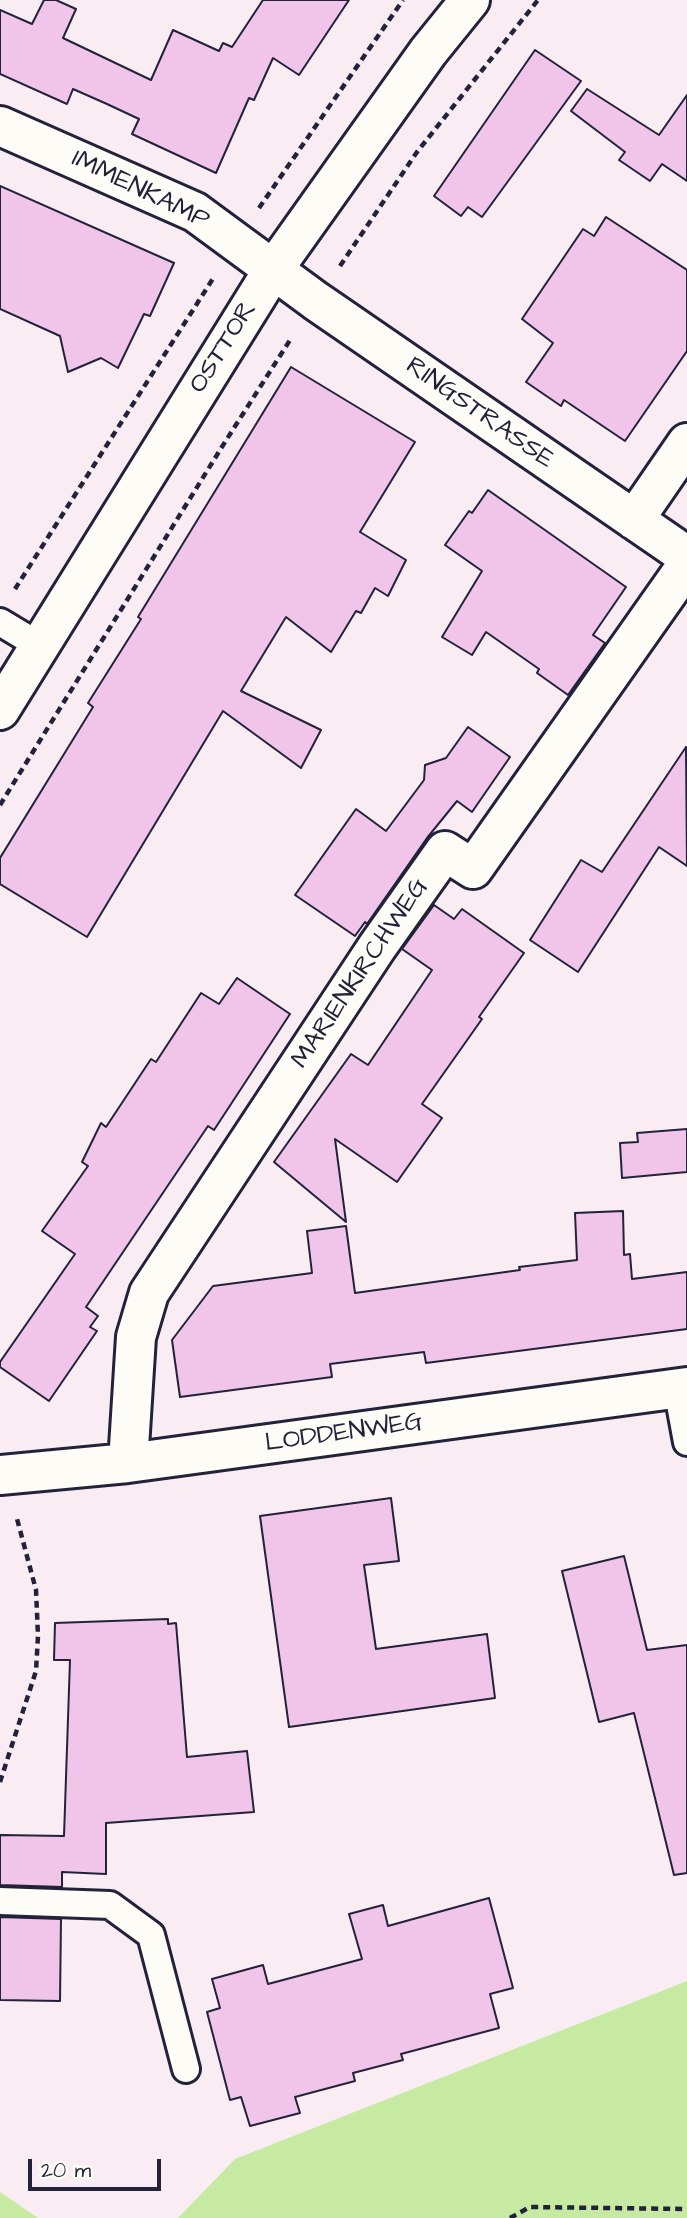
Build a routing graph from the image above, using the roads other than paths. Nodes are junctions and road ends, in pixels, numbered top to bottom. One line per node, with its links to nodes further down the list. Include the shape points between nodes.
1 (470, 0): 3 (street, OSTTOR)
2 (0, 126): 3 (street, IMMENKAMP, via 195,212)
3 (273, 270): 5 (street, RINGSTRASSE); 9 (street, OSTTOR)
4 (687, 443): 5 (street)
5 (634, 520): 6 (street, RINGSTRASSE)
6 (687, 556)
7 (687, 565): 13 (street, MARIENKIRCHWEG, via 473,869 445,851 149,1293 136,1337)
8 (0, 622): 9 (lane)
9 (40, 646): 10 (street, OSTTOR)
10 (0, 710)
11 (682, 1387): 12 (lane); 13 (street, LODDENWEG)
12 (687, 1442)
13 (128, 1463): 14 (street, LODDENWEG)
14 (3, 1475)
15 (0, 1901): 16 (lane, via 110,1905 151,1935)
16 (186, 2069)

